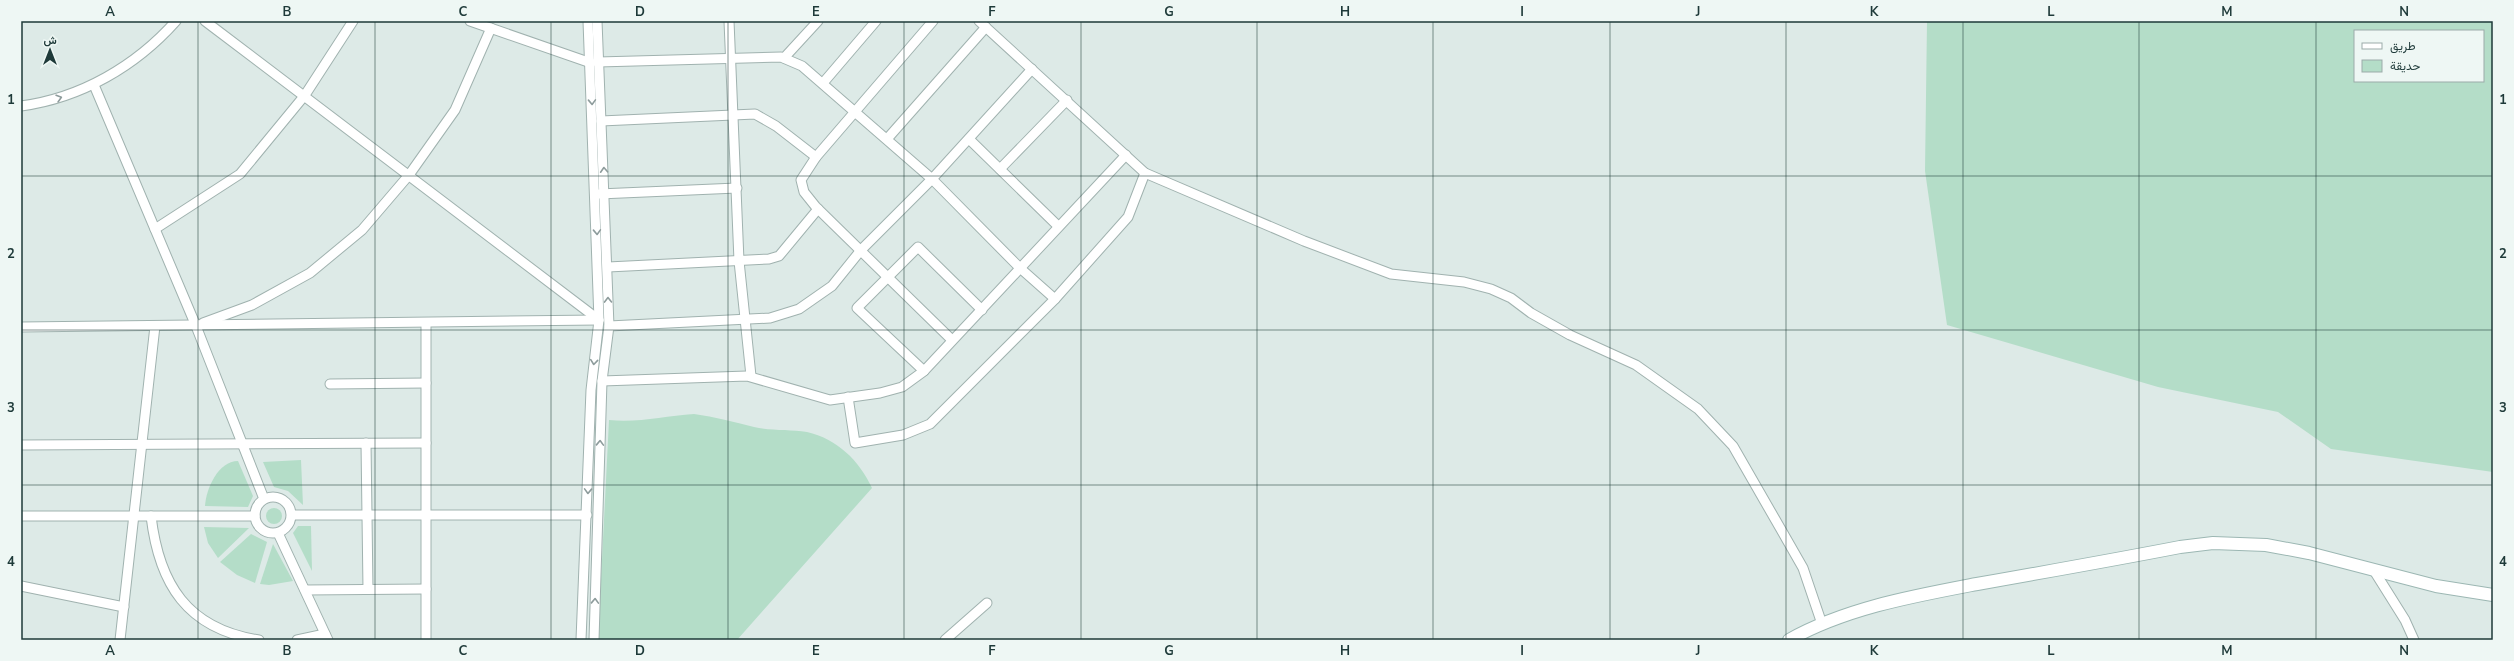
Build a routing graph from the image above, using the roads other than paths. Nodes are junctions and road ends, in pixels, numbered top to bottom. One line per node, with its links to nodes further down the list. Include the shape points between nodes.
1 (176, 21): 18 (street, via 129,64)
2 (206, 21): 19 (street)
3 (353, 21): 19 (street)
4 (470, 21): 12 (street)
5 (588, 21): 15 (street)
6 (597, 21): 15 (street)
7 (729, 21): 14 (street)
8 (818, 21): 13 (street)
9 (876, 21): 17 (street)
10 (932, 21): 22 (street)
11 (982, 24): 16 (street); 25 (street)
12 (490, 28): 15 (street); 31 (street, via 455,110)
13 (784, 58): 14 (street); 17 (street, via 802,66)
14 (731, 59): 15 (street); 23 (street)
15 (594, 62): 24 (street); 34 (street, one-way to 34)
16 (1032, 69): 20 (street); 26 (street)
17 (823, 83): 22 (street)
18 (94, 85): 21 (street, one-way to 18, via 65,96); 37 (street)
19 (305, 95): 31 (street); 37 (street, via 240,174)
20 (1067, 100): 27 (street); 29 (street)
21 (21, 106)
22 (856, 111): 25 (street); 28 (street)
23 (734, 115): 24 (street); 28 (street, via 755,114 763,117); 33 (street)
24 (601, 121): 34 (street, one-way to 24)
25 (886, 139): 32 (street)
26 (969, 139): 29 (street); 32 (street)
27 (1126, 155): 30 (street); 36 (street)
28 (816, 157): 35 (street, via 801,180 804,192)
29 (1000, 169): 36 (street)
30 (1145, 173): 43 (street, via 1128,218); 82 (street, via 1304,241 1391,274 1464,282 1491,289 1511,298 1531,313 1570,335 1636,365 1698,409 1733,446 1803,568)
31 (409, 175): 45 (street); 49 (street, via 362,230 310,273 252,305)
32 (932, 179): 38 (street); 41 (street)
33 (737, 188): 34 (street); 39 (street)
34 (600, 194): 40 (street); 45 (street, one-way to 45)
35 (818, 209): 38 (street); 39 (street, via 779,256 769,260)
36 (1058, 226): 41 (street)
37 (155, 230): 49 (street)
38 (861, 250): 42 (street); 46 (street, via 832,286 799,309 770,318)
39 (739, 260): 40 (street); 46 (street)
40 (608, 267): 50 (street, one-way to 40)
41 (1020, 268): 43 (street); 44 (street)
42 (889, 277): 44 (street, via 918,247); 52 (street); 53 (street, via 857,308)
43 (1055, 298): 58 (street, via 930,424 903,435 855,443)
44 (982, 310): 52 (street)
45 (598, 320): 47 (street); 69 (street, one-way to 69, via 591,390)
46 (745, 320): 50 (street); 54 (street)
47 (426, 324): 49 (street); 56 (street)
48 (155, 326): 49 (street); 51 (street); 61 (street)
49 (196, 326): 62 (street)
50 (609, 326): 55 (street)
51 (21, 327)
52 (952, 340): 53 (street)
53 (924, 371): 58 (street, via 902,387)
54 (751, 376): 55 (street); 58 (street, via 830,400)
55 (602, 381): 89 (street, one-way to 55)
56 (426, 383): 57 (street); 60 (street)
57 (330, 384)
58 (848, 397)
59 (366, 443): 60 (street); 62 (street); 65 (street)
60 (426, 443): 68 (street)
61 (142, 444): 62 (street); 63 (street); 66 (street)
62 (243, 444): 64 (street)
63 (21, 446)
64 (264, 499): 67 (street, via 282,499); 72 (street, via 257,506)
65 (367, 514): 67 (street); 68 (street); 76 (street)
66 (135, 515): 70 (street); 71 (street); 81 (street)
67 (292, 515): 73 (street, via 288,527)
68 (426, 515): 69 (street); 77 (street)
69 (587, 515): 88 (street)
70 (21, 516)
71 (151, 516): 72 (street); 85 (street, via 156,550 163,571 188,610 219,630)
72 (255, 516): 73 (street, via 262,530 272,534)
73 (278, 533): 78 (street)
74 (2373, 569): 79 (main road, via 2436,586); 82 (main road, via 2266,545 2213,544 2180,547 1922,595); 92 (street, via 2405,620)
75 (21, 586): 81 (street)
76 (368, 589): 77 (street); 78 (street)
77 (426, 589): 87 (street)
78 (305, 590): 83 (street)
79 (2493, 595)
80 (987, 603): 90 (street)
81 (124, 607): 84 (street)
82 (1822, 624): 91 (main road)
83 (326, 637): 86 (street)
84 (120, 640)
85 (259, 640)
86 (296, 640)
87 (426, 640)
88 (581, 640)
89 (594, 640)
90 (945, 640)
91 (1790, 640)
92 (2414, 640)

